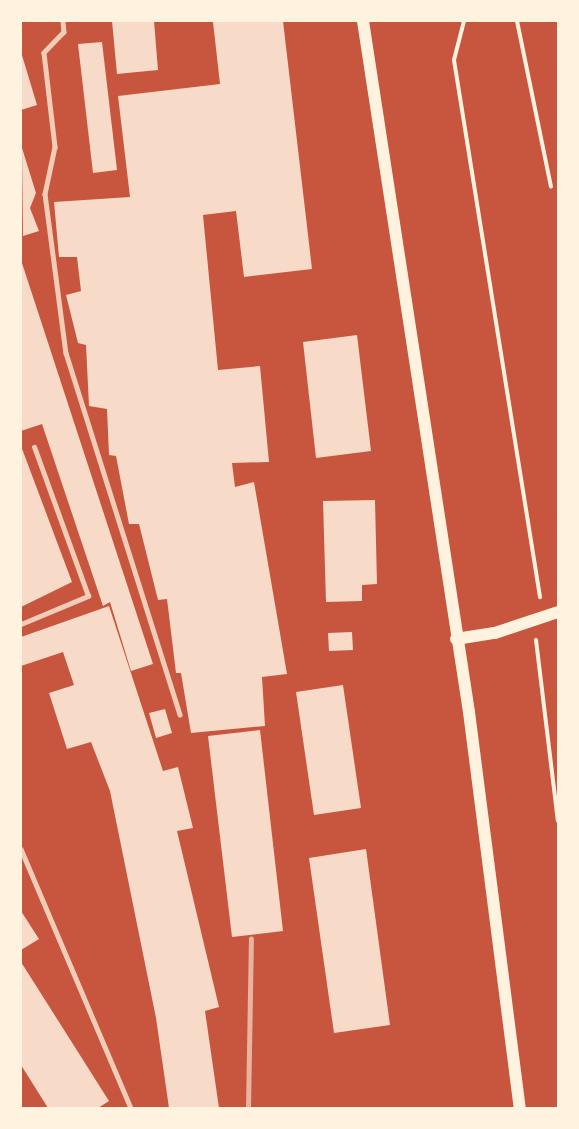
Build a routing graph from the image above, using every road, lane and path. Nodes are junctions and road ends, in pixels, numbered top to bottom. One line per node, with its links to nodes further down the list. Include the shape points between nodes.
1 (63, 21): 11 (lane, via 64,32 44,53 55,147 45,194 66,353)
2 (363, 21): 10 (main road)
3 (464, 21): 8 (path, via 454,60 541,598)
4 (517, 21): 5 (path)
5 (551, 187)
6 (34, 447): 9 (lane, via 88,596)
7 (558, 612): 8 (main road)
8 (537, 619): 10 (main road, via 495,633); 12 (path, via 535,650)
9 (21, 624)
10 (456, 639): 15 (main road, via 470,711)
11 (180, 714)
12 (558, 821)
13 (21, 849): 14 (lane)
14 (131, 1108)
15 (520, 1108)

